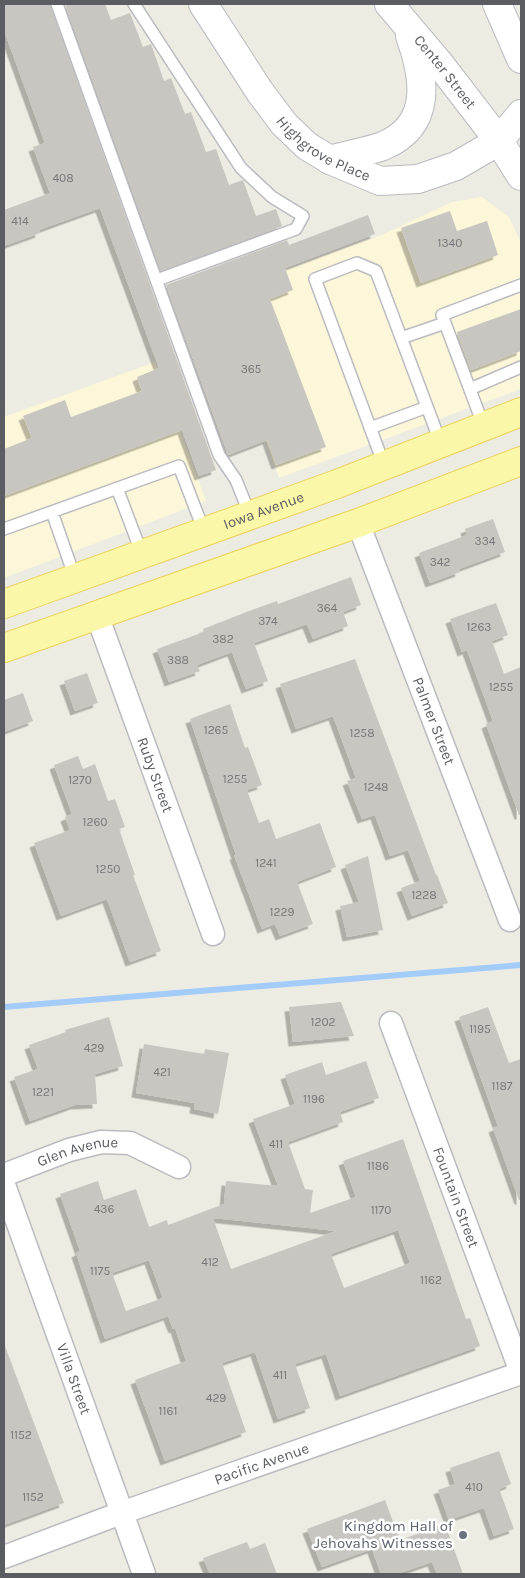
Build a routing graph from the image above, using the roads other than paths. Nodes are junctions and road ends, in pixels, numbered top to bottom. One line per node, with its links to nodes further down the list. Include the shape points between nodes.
1 (57, 4): 11 (lane)
2 (134, 4): 11 (lane, via 241,168 272,197 303,216 296,229)
3 (203, 4): 9 (main road, Highgrove Place, via 284,124 307,146)
4 (497, 4): 6 (main road)
5 (397, 13): 8 (main road, Center Street); 9 (main road, via 419,60 423,88 420,107 412,125 398,138 382,146)
6 (521, 59)
7 (521, 114): 8 (main road)
8 (499, 141): 9 (main road, Highgrove Place, via 456,166 418,179 380,181); 10 (main road, Center Street)
9 (330, 160)
10 (521, 176)
11 (157, 280): 26 (lane, via 219,455 236,480)
12 (521, 285): 13 (lane, via 442,315)
13 (445, 323): 14 (lane); 16 (lane)
14 (401, 338): 17 (lane); 20 (lane, via 376,271 357,263 315,279)
15 (521, 368): 16 (lane)
16 (470, 389): 19 (lane)
17 (427, 407): 20 (lane); 21 (lane)
18 (521, 412): 19 (main road, Iowa Avenue)
19 (484, 427): 21 (main road, Iowa Avenue)
20 (370, 428): 23 (lane)
21 (440, 444): 23 (main road, Iowa Avenue)
22 (521, 461): 27 (main road)
23 (384, 465): 26 (main road, Iowa Avenue)
24 (117, 488): 25 (lane); 29 (lane, via 179,466); 30 (lane)
25 (52, 512): 28 (lane); 31 (lane)
26 (250, 515): 29 (main road, Iowa Avenue)
27 (358, 522): 33 (main road); 35 (street, Palmer Street)
28 (4, 529)
29 (204, 531): 30 (main road, Iowa Avenue)
30 (142, 554): 31 (main road, Iowa Avenue)
31 (75, 578): 32 (main road, Iowa Avenue)
32 (4, 604)
33 (97, 615): 34 (main road); 36 (street, Ruby Street)
34 (4, 648)
35 (510, 920)
36 (213, 934)
37 (392, 1023): 41 (street, Fountain Street)
38 (179, 1167): 39 (street, Glen Avenue, via 130,1143 101,1142 69,1150)
39 (4, 1175)
40 (4, 1185): 42 (street, Villa Street)
41 (521, 1373): 42 (street, Pacific Avenue)
42 (121, 1513): 43 (street, Pacific Avenue); 44 (street, Villa Street)
43 (4, 1557)
44 (144, 1574)

